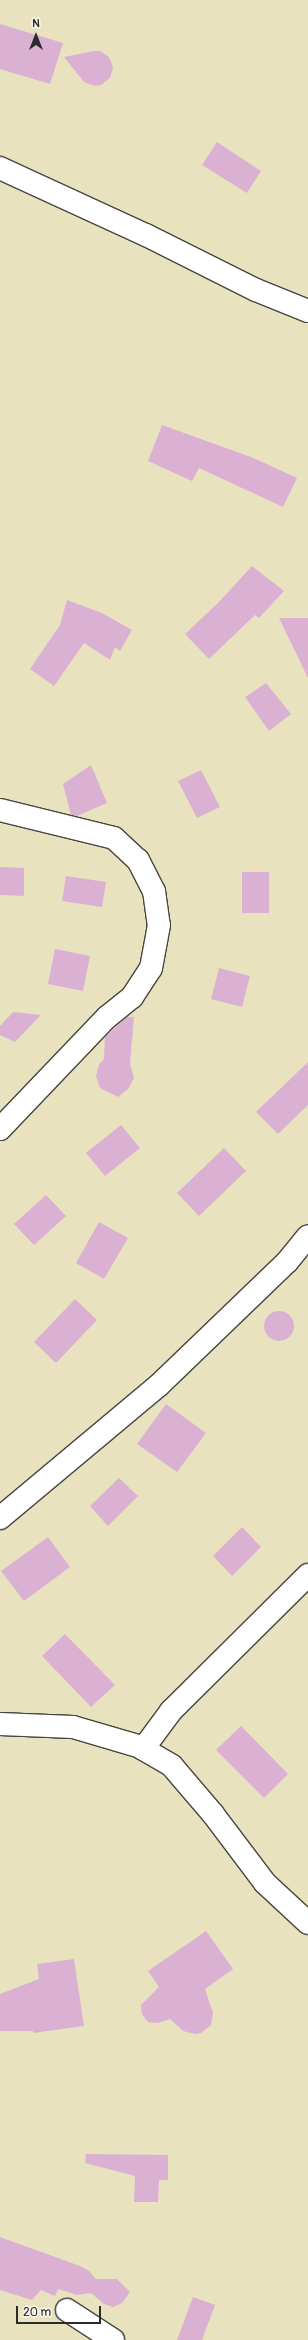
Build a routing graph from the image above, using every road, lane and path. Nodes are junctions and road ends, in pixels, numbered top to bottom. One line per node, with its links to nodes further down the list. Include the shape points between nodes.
1 (0, 168): 2 (street, via 146,235 256,290)
2 (308, 311)
3 (0, 810): 4 (street, via 114,838 138,860 154,891 159,925 151,968 132,997 107,1017)
4 (0, 1129)
5 (308, 1236): 6 (street, via 287,1262 158,1386)
6 (0, 1518)
7 (308, 1575): 9 (street, via 171,1711)
8 (0, 1724): 9 (street, via 73,1727)
9 (143, 1749): 10 (street, via 172,1766 213,1814 265,1883)
10 (308, 1923)
11 (67, 2310): 12 (street)
12 (113, 2340)

